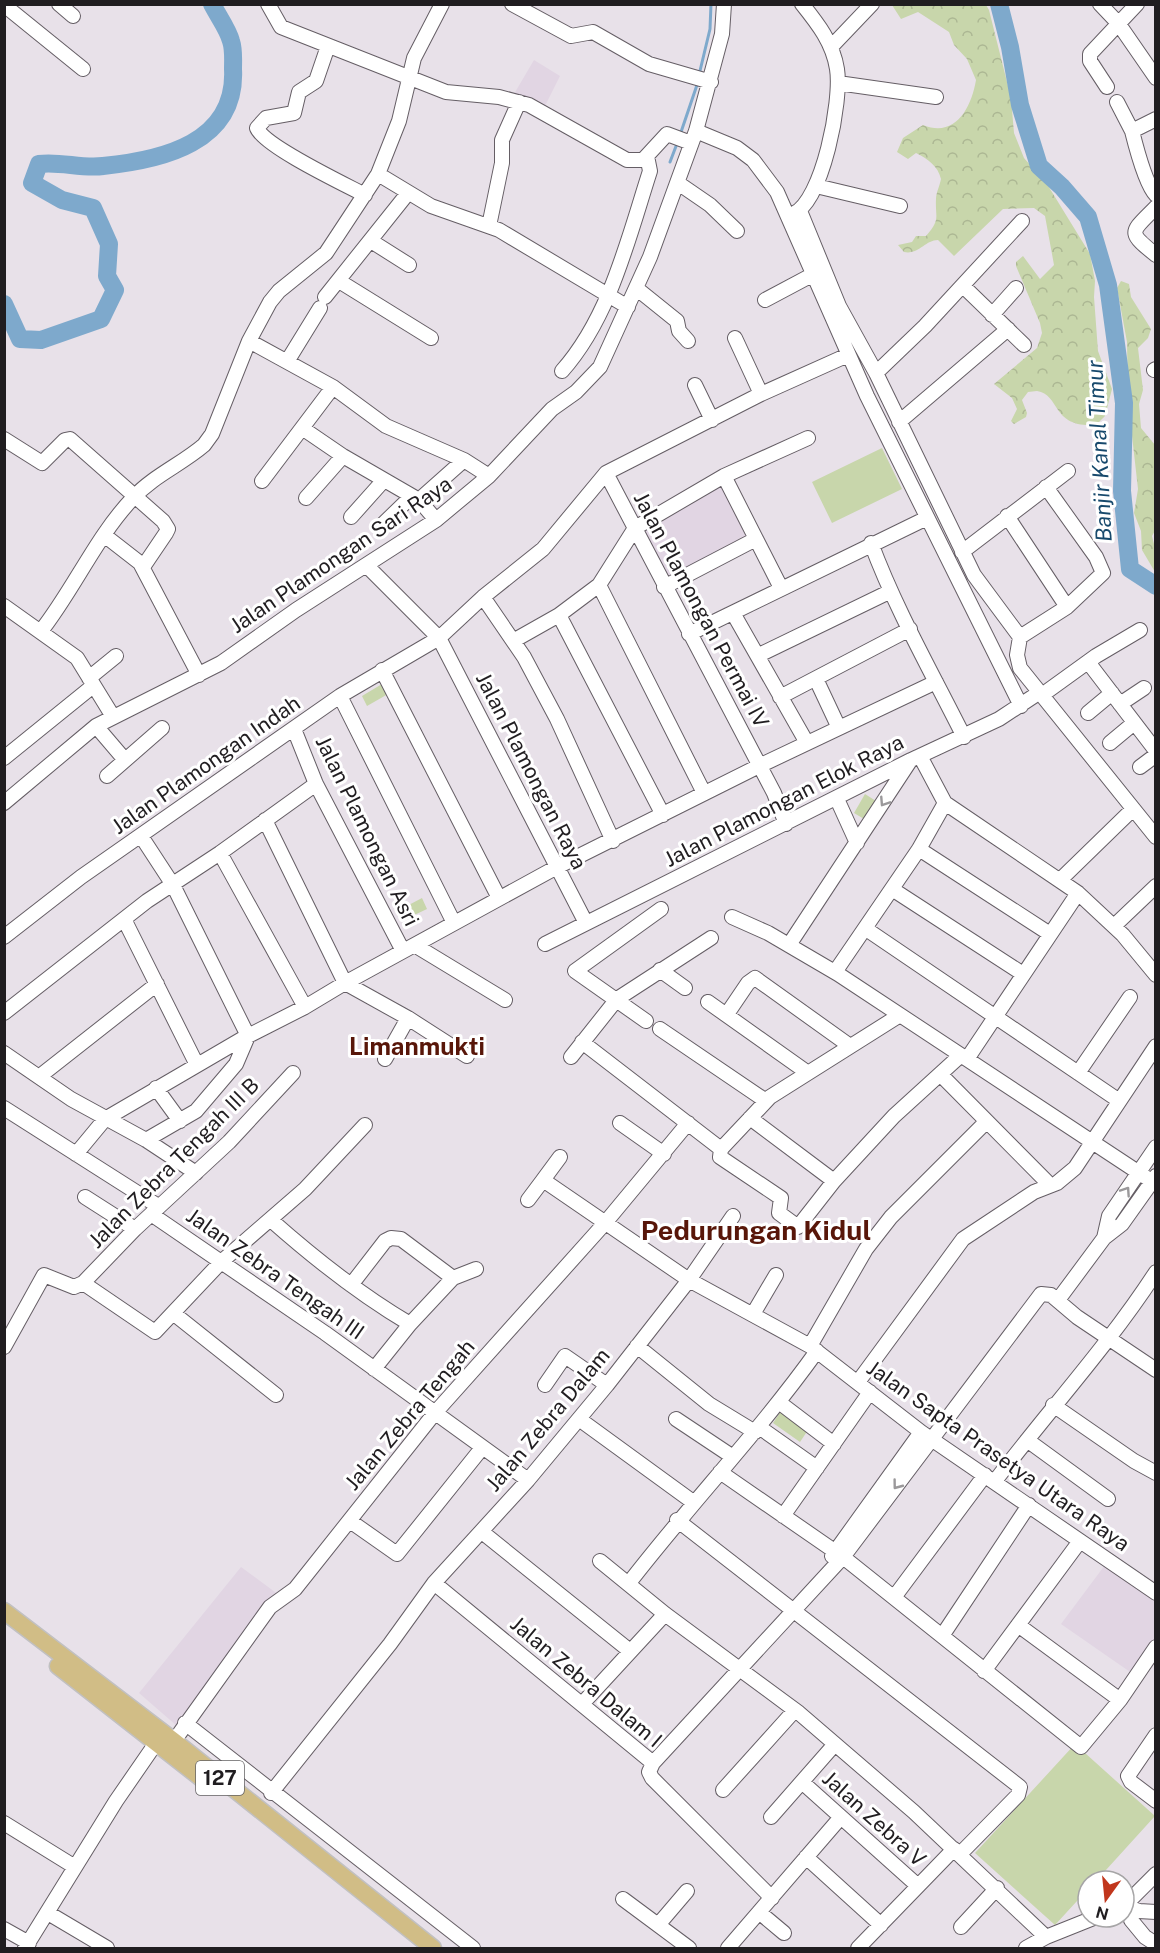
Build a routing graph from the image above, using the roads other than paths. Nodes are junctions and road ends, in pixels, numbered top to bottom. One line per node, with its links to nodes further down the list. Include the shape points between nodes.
1 (59, 4): 11 (street)
2 (268, 4): 13 (street, via 281,27)
3 (442, 4): 16 (street, via 424,35)
4 (512, 4): 18 (street, via 571,36 593,32 650,64)
5 (724, 4): 18 (street, Jalan Plamongan Sari Raya, via 722,34)
6 (802, 4): 14 (street)
7 (872, 4): 14 (street)
8 (1100, 4): 12 (street)
9 (1137, 4): 12 (street)
10 (4, 5): 15 (street)
11 (73, 16)
12 (1118, 23): 17 (street); 20 (street, via 1090,58)
13 (328, 46): 16 (street); 32 (street, via 316,81 299,92 294,113 266,118 257,128 274,144)
14 (831, 46): 19 (street)
15 (82, 69)
16 (409, 75): 22 (street, via 446,92); 28 (street, via 399,121)
17 (1155, 78)
18 (708, 81): 26 (street, Jalan Plamongan Sari Raya)
19 (838, 83): 21 (street); 30 (street)
20 (1107, 87)
21 (936, 97)
22 (519, 102): 27 (street, via 552,116 627,160 643,160); 38 (street, via 502,140 502,166)
23 (1117, 102): 25 (street)
24 (1155, 119): 25 (street)
25 (1132, 131): 33 (street, via 1147,186)
26 (690, 138): 27 (street, via 664,135); 29 (street, Jalan Plamongan Sari Raya); 36 (street, via 737,148 753,160)
27 (647, 156): 48 (street, via 650,171)
28 (378, 174): 31 (street); 32 (street)
29 (678, 183): 39 (street, via 710,205); 46 (street, Jalan Plamongan Sari Raya)
30 (816, 186): 34 (street); 36 (street)
31 (408, 193): 38 (street, via 431,206); 40 (street)
32 (365, 195): 55 (street, via 326,253 270,302)
33 (1155, 195)
34 (900, 206)
35 (1155, 207): 41 (street, via 1134,233)
36 (794, 213): 43 (street); 61 (street)
37 (1022, 221): 45 (street)
38 (489, 226): 48 (street)
39 (737, 231)
40 (371, 241): 42 (street); 44 (street)
41 (1155, 255)
42 (409, 265)
43 (812, 275): 49 (street); 58 (street)
44 (339, 281): 53 (street); 59 (street)
45 (963, 286): 51 (street); 61 (street)
46 (636, 288): 50 (street, Jalan Plamongan Sari Raya); 56 (street, via 674,318 679,332)
47 (1016, 288): 51 (street)
48 (607, 296): 50 (street); 60 (street, via 574,357)
49 (765, 300)
50 (628, 307): 76 (street, Jalan Plamongan Sari Raya, via 600,367 576,392 552,409)
51 (992, 315): 52 (street)
52 (1008, 329): 57 (street); 68 (street)
53 (431, 338)
54 (735, 338): 65 (street)
55 (249, 341): 59 (street); 81 (street, via 204,445)
56 (688, 341)
57 (1024, 345)
58 (848, 355): 65 (street); 66 (street)
59 (288, 360): 63 (street)
60 (562, 371)
61 (876, 373): 64 (street)
62 (695, 385): 67 (street)
63 (333, 387): 69 (street); 73 (street, via 386,426)
64 (882, 389): 66 (street); 68 (street)
65 (761, 394): 67 (street)
66 (867, 396): 86 (street)
67 (712, 420): 75 (street)
68 (899, 422): 92 (street)
69 (302, 428): 72 (street); 79 (street)
70 (808, 438): 77 (street)
71 (4, 439): 81 (street, via 42,463 70,439)
72 (343, 456): 78 (street); 82 (street)
73 (464, 460): 76 (street); 83 (street)
74 (1068, 471): 80 (street)
75 (606, 473): 88 (street, Jalan Plamongan Permai IV); 101 (street, Jalan Plamongan Indah, via 548,543)
76 (489, 476): 83 (street, Jalan Plamongan Sari Raya)
77 (724, 476): 88 (street); 90 (street)
78 (384, 480): 83 (street); 85 (street)
79 (262, 481)
80 (1046, 487): 84 (street); 103 (street, via 1102,568 1100,577)
81 (133, 497): 89 (street); 94 (street, via 163,520 168,529)
82 (306, 498)
83 (425, 507): 87 (street); 93 (street, Jalan Plamongan Sari Raya)
84 (1007, 516): 92 (street); 103 (street)
85 (351, 517)
86 (927, 518): 91 (street); 96 (street)
87 (380, 527)
88 (635, 528): 97 (street); 98 (street, Jalan Plamongan Permai IV)
89 (104, 535): 94 (street); 108 (street, via 64,602)
90 (756, 539): 98 (street); 99 (street)
91 (871, 543): 99 (street); 100 (street)
92 (962, 552): 95 (street)
93 (367, 566): 111 (street, Jalan Plamongan Raya); 117 (street, Jalan Plamongan Sari Raya)
94 (143, 567): 117 (street)
95 (974, 575): 96 (street); 110 (street)
96 (958, 583): 126 (street)
97 (599, 585): 105 (street); 145 (street)
98 (664, 587): 109 (street, Jalan Plamongan Permai IV)
99 (781, 588): 104 (street)
100 (889, 592): 106 (street); 113 (street)
101 (483, 597): 111 (street, Jalan Plamongan Indah); 112 (street)
102 (4, 606): 108 (street)
103 (1067, 608): 110 (street)
104 (733, 613): 109 (street); 113 (street)
105 (559, 615): 112 (street); 150 (street)
106 (910, 629): 118 (street); 120 (street)
107 (1140, 630): 115 (street, Jalan Plamongan Elok Raya)
108 (41, 631): 119 (street, via 77,658)
109 (689, 634): 141 (street, Jalan Plamongan Permai IV)
110 (1020, 637): 122 (street, via 1020,668)
111 (439, 638): 116 (street, Jalan Plamongan Indah); 159 (street, Jalan Plamongan Raya)
112 (513, 641): 155 (street, via 557,719)
113 (759, 655): 124 (street)
114 (116, 656): 119 (street)
115 (1088, 662): 122 (street, Jalan Plamongan Elok Raya); 125 (street)
116 (382, 670): 123 (street, Jalan Plamongan Indah); 165 (street)
117 (199, 675): 128 (street, Jalan Plamongan Sari Raya)
118 (816, 679): 124 (street); 132 (street)
119 (91, 682): 128 (street); 138 (street)
120 (936, 682): 132 (street); 134 (street)
121 (1144, 688): 125 (street)
122 (1041, 693): 126 (street, Jalan Plamongan Elok Raya); 149 (street)
123 (340, 696): 133 (street, Jalan Plamongan Indah); 169 (street)
124 (780, 697): 136 (street)
125 (1116, 698): 127 (street); 129 (street)
126 (1020, 706): 134 (street, Jalan Plamongan Elok Raya)
127 (1088, 713)
128 (112, 716): 130 (street, Jalan Plamongan Sari Raya)
129 (1134, 723): 135 (street); 137 (street)
130 (96, 726): 140 (street); 147 (street, Jalan Plamongan Sari Raya)
131 (162, 728): 140 (street)
132 (839, 728): 136 (street)
133 (294, 729): 144 (street, Jalan Plamongan Asri); 153 (street, Jalan Plamongan Indah)
134 (964, 737): 139 (street, Jalan Plamongan Elok Raya)
135 (1110, 742)
136 (807, 743): 141 (street)
137 (1154, 745): 142 (street)
138 (4, 758)
139 (915, 758): 146 (street, Jalan Plamongan Elok Raya); 148 (street); 156 (street, one-way to 156)
140 (125, 760): 143 (street)
141 (759, 766): 145 (street); 152 (street, Jalan Plamongan Permai IV)
142 (1140, 767)
143 (107, 776)
144 (316, 784): 151 (street); 178 (street, Jalan Plamongan Asri)
145 (704, 793): 150 (street)
146 (837, 798): 152 (street, Jalan Plamongan Elok Raya); 156 (street)
147 (4, 803)
148 (945, 803): 157 (street); 160 (street)
149 (1133, 808): 154 (street); 160 (street)
150 (663, 815): 155 (street)
151 (265, 820): 158 (street); 183 (street)
152 (786, 824): 170 (street, Jalan Plamongan Elok Raya)
153 (141, 836): 161 (street); 174 (street, Jalan Plamongan Indah)
154 (1155, 837)
155 (613, 841): 159 (street)
156 (857, 843): 177 (street)
157 (919, 849): 163 (street); 173 (street)
158 (220, 853): 161 (street); 191 (street)
159 (557, 867): 165 (street); 170 (street, Jalan Plamongan Raya)
160 (1060, 880): 164 (street)
161 (173, 885): 168 (street); 198 (street)
162 (1155, 886): 171 (street)
163 (892, 889): 172 (street); 181 (street)
164 (1078, 893): 171 (street); 173 (street)
165 (499, 898): 169 (street)
166 (661, 909): 187 (street, via 575,971)
167 (732, 917): 177 (street)
168 (124, 919): 184 (street); 190 (street)
169 (454, 923): 178 (street)
170 (586, 923): 176 (street, Jalan Plamongan Elok Raya)
171 (1114, 926): 182 (street)
172 (866, 929): 180 (street); 194 (street)
173 (1050, 934): 181 (street)
174 (4, 937)
175 (711, 938): 179 (street)
176 (545, 944)
177 (789, 945): 180 (street)
178 (409, 949): 183 (street); 188 (street)
179 (660, 970): 185 (street); 187 (street)
180 (835, 972): 193 (street)
181 (1023, 974): 194 (street)
182 (1155, 975)
183 (345, 982): 191 (street); 195 (street)
184 (158, 984): 207 (street); 212 (street)
185 (685, 988)
186 (1130, 997): 210 (street)
187 (617, 999): 196 (street); 199 (street)
188 (505, 1000)
189 (708, 1002): 192 (street)
190 (7, 1006)
191 (305, 1007): 198 (street)
192 (727, 1014): 200 (street, via 755,978); 209 (street)
193 (900, 1015): 200 (street); 205 (street)
194 (993, 1016): 205 (street); 210 (street)
195 (408, 1018): 203 (street); 206 (street)
196 (646, 1021)
197 (660, 1029): 215 (street)
198 (248, 1036): 207 (street); 219 (street, via 236,1064 196,1110)
199 (582, 1042): 204 (street); 222 (street)
200 (850, 1046): 209 (street)
201 (1155, 1046): 214 (street)
202 (4, 1053): 212 (street)
203 (466, 1056)
204 (571, 1057)
205 (964, 1057): 211 (street); 225 (street)
206 (385, 1059)
207 (197, 1065): 213 (street)
208 (293, 1072): 231 (street, Jalan Zebra Tengah III B)
209 (808, 1073): 215 (street)
210 (1078, 1073): 214 (street)
211 (941, 1075): 220 (street); 235 (street, via 894,1116)
212 (40, 1076): 218 (street)
213 (156, 1088): 218 (street); 219 (street)
214 (1118, 1100): 225 (street)
215 (766, 1101): 217 (street)
216 (4, 1108): 228 (street, Jalan Zebra Tengah III)
217 (750, 1118): 227 (street); 235 (street)
218 (105, 1119): 224 (street); 228 (street)
219 (180, 1121): 224 (street)
220 (986, 1122): 236 (street); 261 (street, via 891,1217 866,1249)
221 (620, 1123): 229 (street)
222 (688, 1123): 227 (street); 229 (street, Jalan Zebra Tengah)
223 (365, 1125): 241 (street)
224 (146, 1140): 231 (street)
225 (1092, 1141): 232 (street); 236 (street, via 1067,1176)
226 (1155, 1148): 232 (street)
227 (721, 1149): 235 (street, via 720,1157 781,1198 779,1213 798,1227)
228 (76, 1154): 239 (street, Jalan Zebra Tengah III)
229 (664, 1154): 242 (street, Jalan Zebra Tengah)
230 (560, 1156): 233 (street)
231 (196, 1173): 239 (street, Jalan Zebra Tengah III B)
232 (1139, 1173): 234 (street); 244 (street, one-way to 232, via 1109,1216)
233 (543, 1180): 238 (street); 242 (street, Jalan Sapta Prasetya Utara Raya)
234 (1154, 1180): 244 (street, via 1122,1224)
235 (834, 1181)
236 (1050, 1185): 264 (street, via 963,1239)
237 (85, 1197): 243 (street)
238 (528, 1200)
239 (155, 1210): 243 (street, Jalan Zebra Tengah III B); 245 (street, Jalan Zebra Tengah III)
240 (733, 1216): 250 (street, Jalan Zebra Dalam)
241 (271, 1220): 245 (street); 252 (street)
242 (605, 1223): 250 (street, Jalan Sapta Prasetya Utara Raya); 271 (street, Jalan Zebra Tengah)
243 (135, 1229): 251 (street, Jalan Zebra Tengah III B)
244 (1104, 1238): 254 (street)
245 (220, 1262): 255 (street); 262 (street, Jalan Zebra Tengah III)
246 (476, 1269): 249 (street)
247 (1155, 1272): 253 (street)
248 (776, 1275): 256 (street)
249 (453, 1278): 252 (street, via 401,1239 391,1238); 257 (street, Jalan Zebra Tengah III)
250 (689, 1280): 256 (street, Jalan Sapta Prasetya Utara Raya); 259 (street, Jalan Zebra Dalam)
251 (83, 1283): 255 (street, via 151,1332 157,1331); 260 (street, via 74,1287 44,1275)
252 (351, 1285): 257 (street)
253 (1150, 1292): 258 (street)
254 (1058, 1300): 258 (street); 275 (street, via 1047,1293 1039,1295)
255 (173, 1313): 268 (street)
256 (753, 1314): 261 (street, Jalan Sapta Prasetya Utara Raya)
257 (410, 1324): 262 (street, Jalan Zebra Tengah III)
258 (1110, 1339): 263 (street); 270 (street)
259 (637, 1346): 266 (street, Jalan Zebra Dalam); 274 (street, via 709,1404)
260 (4, 1347)
261 (814, 1348): 264 (street, Jalan Sapta Prasetya Utara Raya); 269 (street)
262 (374, 1369): 271 (street, Jalan Zebra Tengah III)
263 (1155, 1370)
264 (858, 1382): 267 (street, Jalan Sapta Prasetya Utara Raya)
265 (545, 1385): 266 (street, via 566,1356)
266 (607, 1385): 272 (street, Jalan Zebra Dalam)
267 (870, 1392): 275 (street, Jalan Sapta Prasetya Utara Raya); 277 (street)
268 (276, 1395)
269 (780, 1403): 274 (street); 277 (street)
270 (1053, 1404): 276 (street); 282 (street)
271 (434, 1414): 278 (street, Jalan Zebra Tengah III); 290 (street, Jalan Zebra Tengah)
272 (579, 1419): 284 (street, Jalan Zebra Dalam); 286 (street)
273 (676, 1419): 279 (street)
274 (757, 1430): 279 (street); 280 (street)
275 (927, 1435): 283 (street, Jalan Sapta Prasetya Utara Raya); 293 (street)
276 (1027, 1440): 283 (street); 285 (street)
277 (834, 1444): 280 (street)
278 (482, 1448): 284 (street, Jalan Zebra Tengah III); 290 (street, via 397,1554)
279 (733, 1457): 281 (street)
280 (817, 1468): 288 (street)
281 (720, 1472): 286 (street); 288 (street)
282 (1155, 1473)
283 (990, 1478): 287 (street, Jalan Sapta Prasetya Utara Raya); 298 (street)
284 (528, 1480): 291 (street, Jalan Zebra Dalam)
285 (1108, 1499)
286 (693, 1502): 289 (street)
287 (1029, 1505): 292 (street, Jalan Sapta Prasetya Utara Raya); 304 (street)
288 (783, 1516): 293 (street)
289 (677, 1520): 296 (street); 299 (street)
290 (350, 1521): 312 (street, Jalan Zebra Tengah, via 295,1589 270,1607)
291 (482, 1533): 295 (street, Jalan Zebra Dalam); 306 (street)
292 (1080, 1541): 297 (street, Jalan Sapta Prasetya Utara Raya); 303 (street)
293 (839, 1554): 298 (street); 299 (street)
294 (600, 1561): 296 (street)
295 (434, 1582): 310 (street, Jalan Zebra Dalam I); 320 (street, Jalan Zebra Dalam, via 390,1644)
296 (629, 1583): 301 (street)
297 (1155, 1593)
298 (895, 1596): 304 (street)
299 (794, 1609): 307 (street); 325 (street, via 1021,1789)
300 (4, 1611): 314 (main road, 127)
301 (665, 1614): 306 (street); 307 (street)
302 (4, 1625): 315 (main road, 127)
303 (1018, 1625): 308 (street); 309 (street)
304 (942, 1636): 308 (street)
305 (1155, 1647): 309 (street)
306 (630, 1651): 310 (street)
307 (741, 1669): 311 (street); 317 (street)
308 (984, 1671): 309 (street, via 1082,1747)
309 (1120, 1700)
310 (582, 1704): 317 (street, Jalan Zebra Dalam I)
311 (795, 1710): 316 (street); 319 (street)
312 (185, 1723): 314 (street, Jalan Zebra Tengah); 320 (street)
313 (1155, 1736): 321 (street, via 1128,1776)
314 (174, 1741): 353 (main road, 127)
315 (156, 1743): 327 (street); 352 (main road, 127)
316 (835, 1744): 318 (street); 325 (street)
317 (653, 1763): 333 (street, Jalan Zebra Dalam I, via 649,1772 652,1778)
318 (802, 1782): 322 (street); 323 (street, Jalan Zebra V)
319 (723, 1790)
320 (271, 1793): 354 (street)
321 (1155, 1801)
322 (771, 1816)
323 (841, 1817): 326 (street); 329 (street, Jalan Zebra V)
324 (4, 1823): 327 (street)
325 (957, 1851): 329 (street); 330 (street)
326 (806, 1857): 333 (street); 340 (street)
327 (75, 1867): 338 (street)
328 (1155, 1874): 332 (street)
329 (918, 1886): 340 (street)
330 (997, 1888): 343 (street); 346 (street)
331 (687, 1891): 339 (street)
332 (1136, 1894)
333 (772, 1898): 336 (street)
334 (623, 1899): 339 (street)
335 (1136, 1910): 337 (street)
336 (759, 1912): 345 (street); 356 (street)
337 (1155, 1912)
338 (48, 1913): 348 (street); 351 (street)
339 (658, 1925): 355 (street)
340 (881, 1925): 349 (street)
341 (1076, 1925): 346 (street)
342 (1136, 1926): 347 (street)
343 (961, 1928)
344 (4, 1929): 348 (street)
345 (784, 1933)
346 (1046, 1937): 350 (street)
347 (1155, 1944)
348 (27, 1946)
349 (865, 1946)
350 (1031, 1947)
351 (107, 1948)
352 (419, 1948)
353 (433, 1948)
354 (473, 1948)
355 (688, 1948)
356 (729, 1948)

